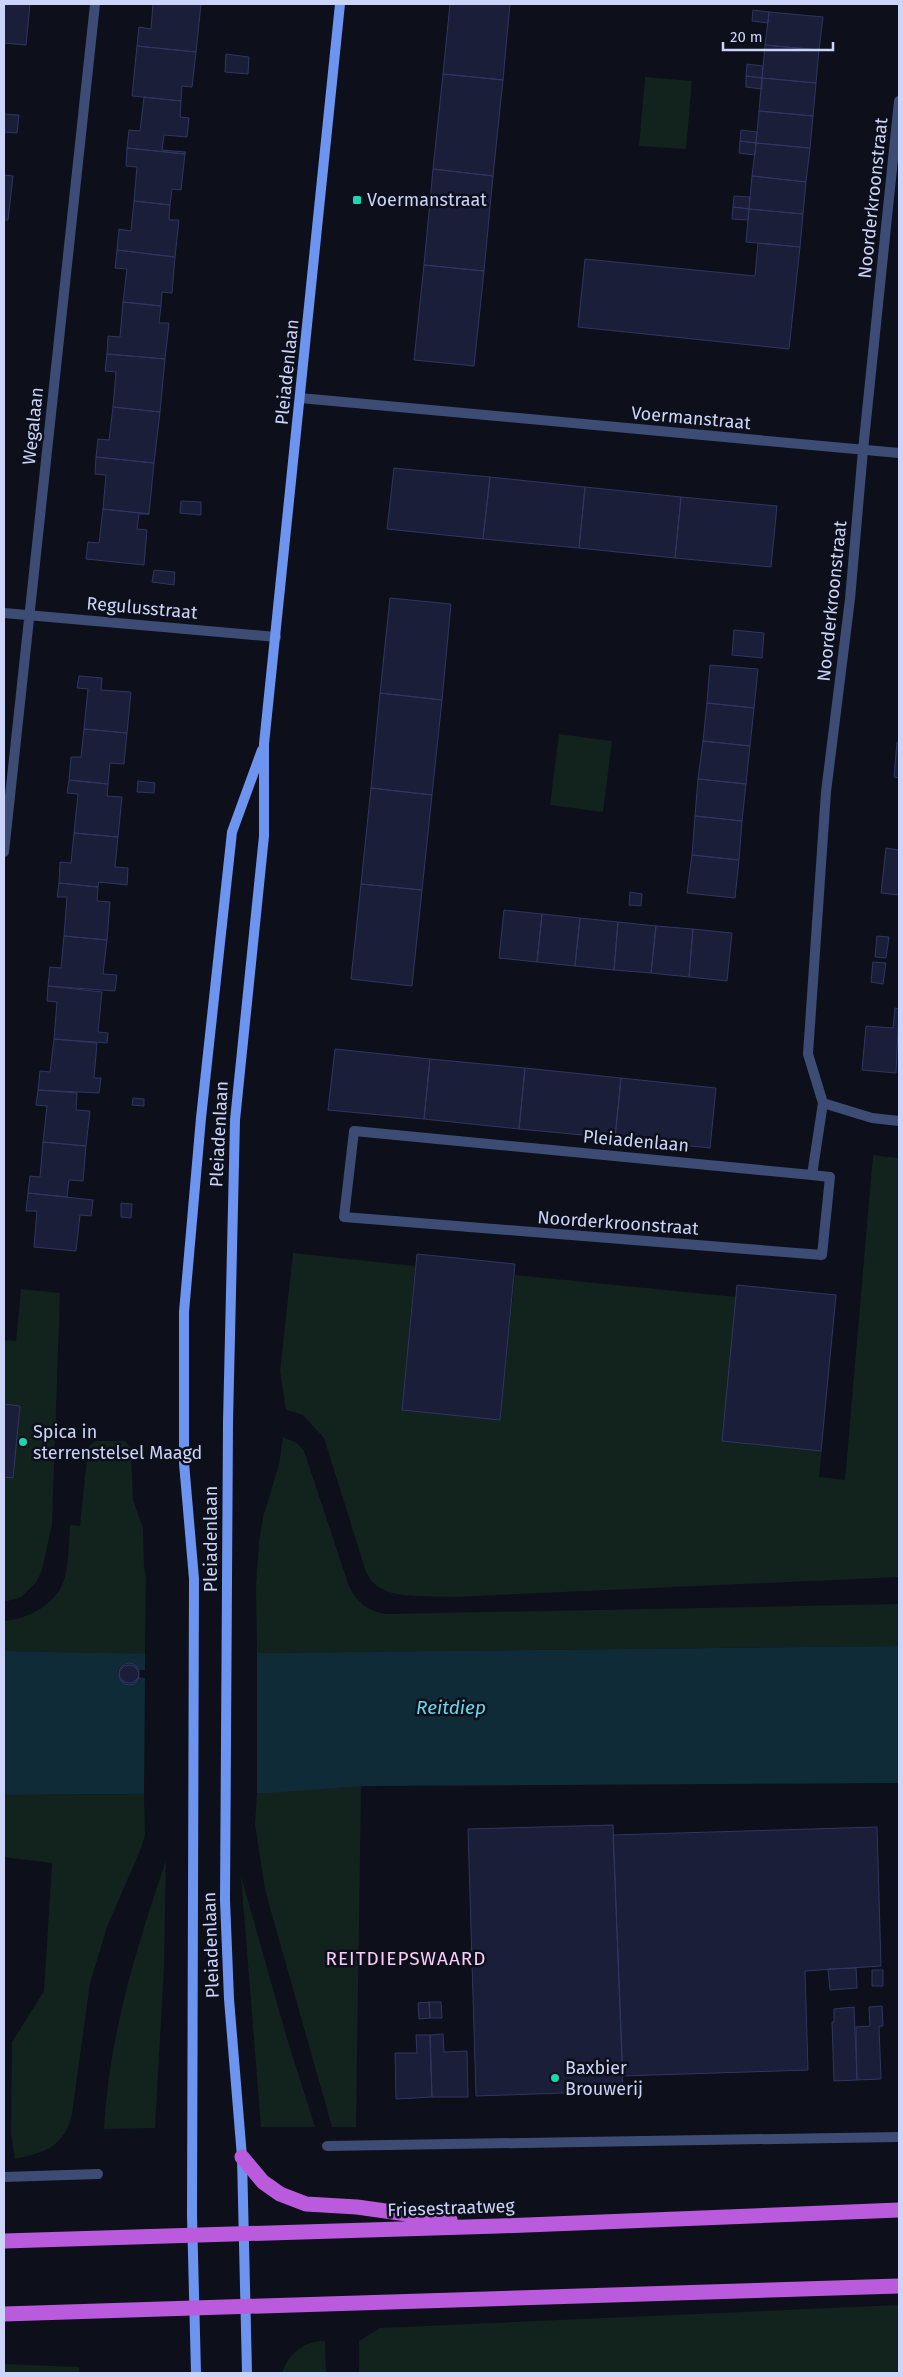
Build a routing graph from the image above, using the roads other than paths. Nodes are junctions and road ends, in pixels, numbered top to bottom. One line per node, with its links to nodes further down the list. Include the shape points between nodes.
1 (95, 4): 8 (street, Wegalaan)
2 (340, 4): 4 (main road, Pleiadenlaan)
3 (899, 101): 5 (street, Noorderkroonstraat)
4 (300, 398): 5 (street, Voermanstraat); 9 (main road, Pleiadenlaan)
5 (863, 450): 6 (street, Voermanstraat); 12 (street, Noorderkroonstraat, via 850,599 826,792 808,1054)
6 (899, 453)
7 (4, 613): 8 (street, Regulusstraat)
8 (30, 615): 9 (street, Regulusstraat); 11 (street, Wegalaan)
9 (276, 637): 10 (main road, Pleiadenlaan)
10 (264, 744): 18 (main road, Pleiadenlaan, via 264,836 235,1120 230,1256 225,1900 229,1999); 24 (main road, Pleiadenlaan, via 232,832 184,1312 184,1463 194,1579)
11 (4, 852)
12 (823, 1103): 13 (street, via 872,1118); 14 (street)
13 (899, 1121)
14 (812, 1174): 15 (street, Pleiadenlaan, via 354,1131); 15 (street, Noorderkroonstraat, via 830,1177 822,1255 344,1218)
15 (347, 1189)
16 (899, 2137): 17 (street)
17 (327, 2146)
18 (242, 2157): 22 (highway, via 270,2187 306,2204); 23 (main road, Pleiadenlaan)
19 (98, 2174): 20 (street)
20 (4, 2177)
21 (899, 2210): 22 (highway, Friesestraatweg)
22 (499, 2226): 23 (highway, Friesestraatweg)
23 (243, 2234): 24 (highway, Friesestraatweg); 27 (main road, Pleiadenlaan)
24 (192, 2235): 25 (highway, Friesestraatweg); 28 (main road, Pleiadenlaan)
25 (4, 2241)
26 (899, 2286): 27 (highway)
27 (245, 2306): 28 (highway); 31 (main road, Pleiadenlaan)
28 (193, 2308): 29 (highway); 30 (main road, Pleiadenlaan)
29 (4, 2314)
30 (196, 2373)
31 (248, 2373)

